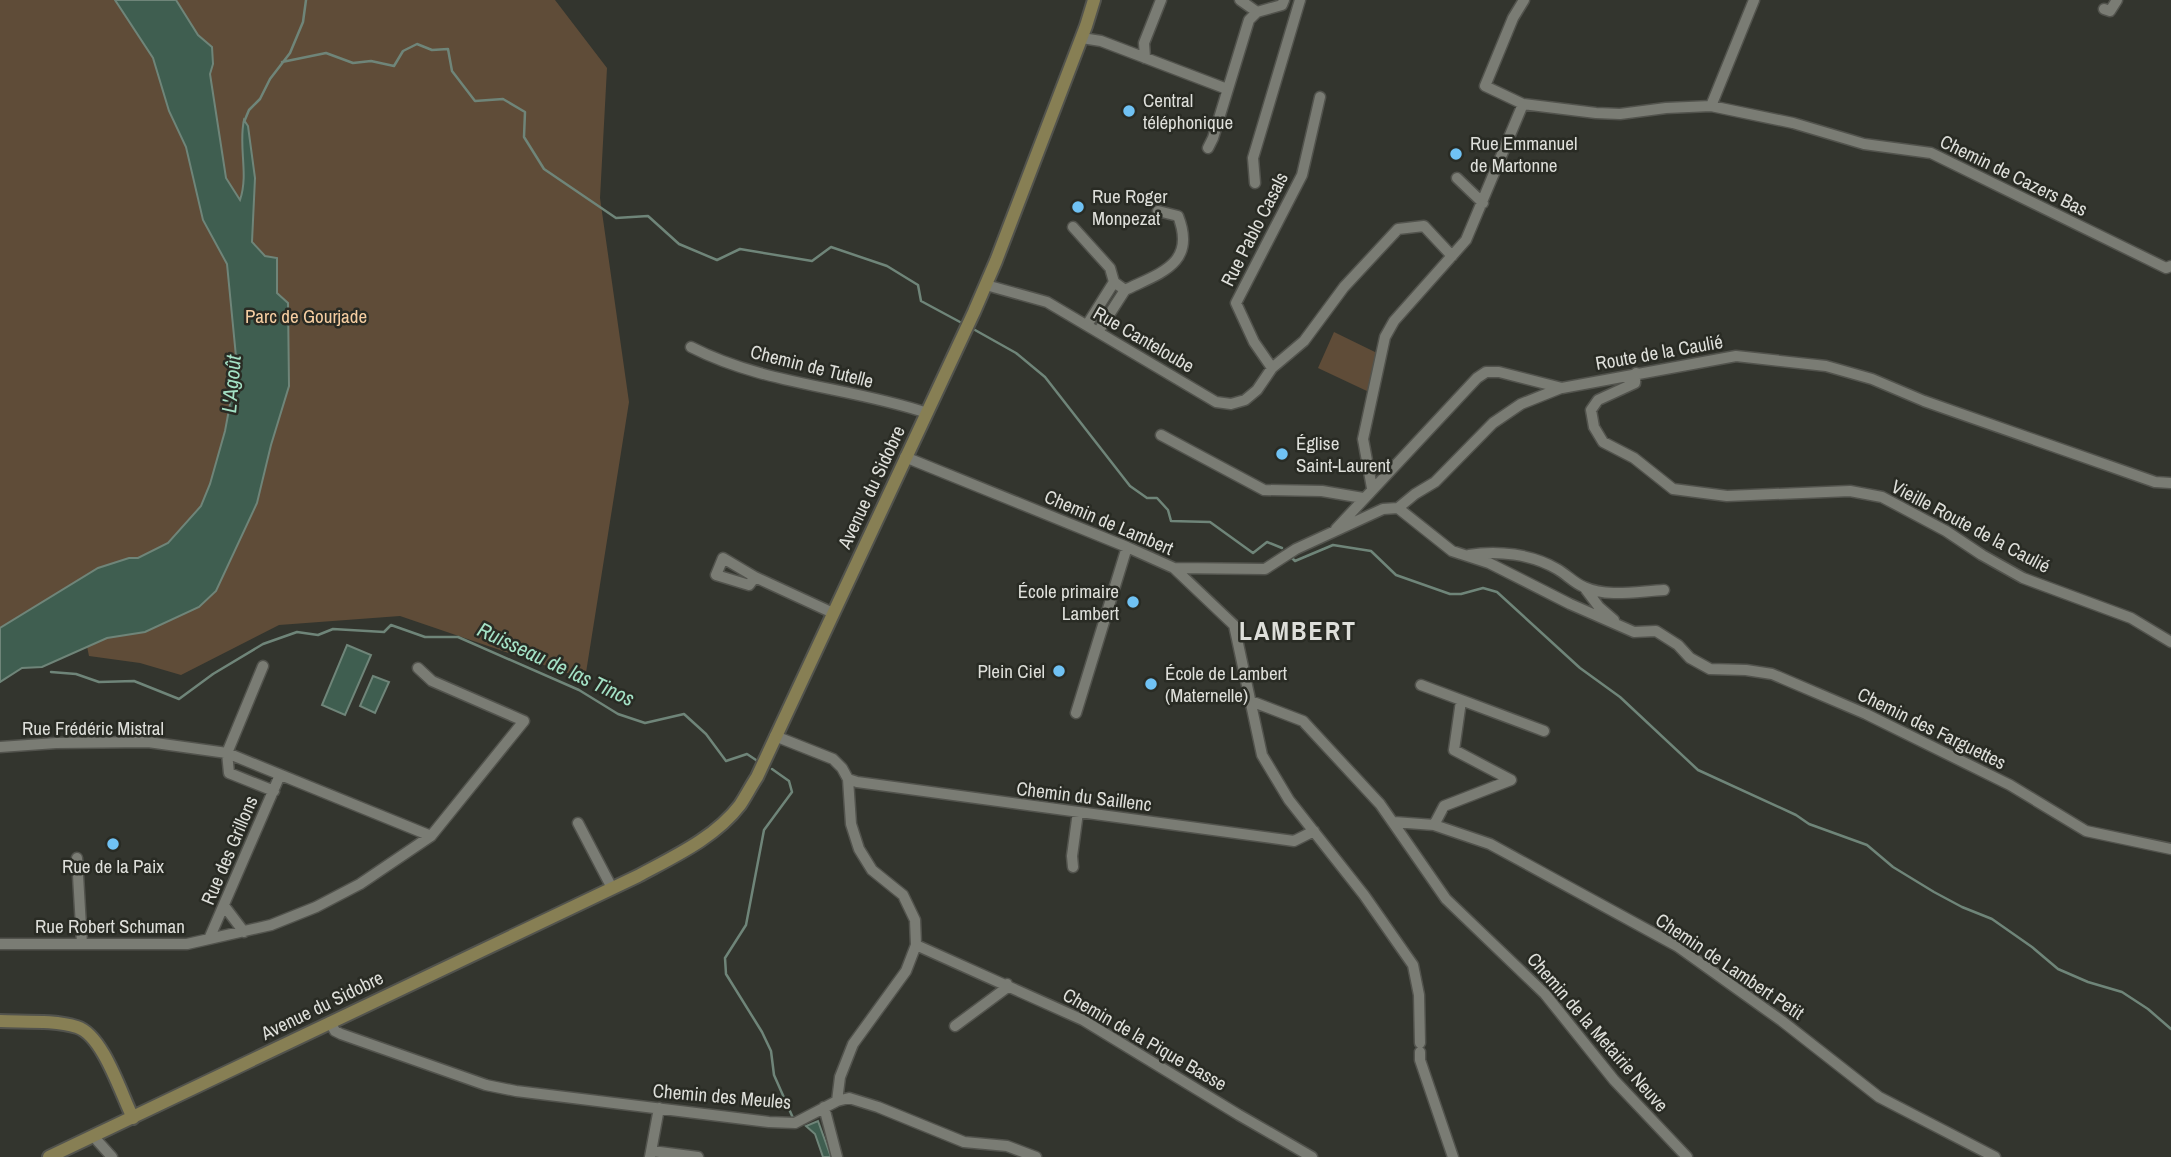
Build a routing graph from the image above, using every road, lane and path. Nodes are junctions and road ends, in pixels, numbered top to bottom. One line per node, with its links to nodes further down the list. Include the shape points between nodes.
1 (1094, 0): 13 (main road, Avenue du Sidobre)
2 (1103, 0): 13 (main road, Avenue du Sidobre, via 1093,26)
3 (1161, 0): 14 (street, via 1144,43)
4 (1240, 0): 11 (street)
5 (1300, 0): 12 (street)
6 (1524, 0): 17 (street, Chemin de Cazers Bas, via 1485,86)
7 (1754, 0): 18 (street)
8 (2117, 0): 10 (street, via 2110,11)
9 (1283, 3): 11 (street); 12 (street)
10 (2104, 9)
11 (1257, 12): 15 (street, via 1249,20)
12 (1294, 17): 21 (street, via 1253,158)
13 (1082, 38): 14 (street); 28 (main road, Avenue du Sidobre)
14 (1145, 58): 15 (street)
15 (1227, 89): 19 (street)
16 (1320, 97): 33 (street, Rue Pablo Casals, via 1302,175 1236,303)
17 (1523, 104): 18 (street, Chemin de Cazers Bas, via 1620,114); 22 (street)
18 (1712, 106): 26 (street, Chemin de Cazers Bas, via 1864,144 1931,153 2165,268)
19 (1208, 148)
20 (1457, 178): 22 (street)
21 (1255, 183)
22 (1483, 203): 25 (street, via 1466,240)
23 (1158, 211): 29 (street, via 1178,216 1185,234 1180,252 1172,267)
24 (1073, 227): 27 (street, via 1110,268)
25 (1452, 256): 33 (street, Rue Canteloube, via 1424,226 1398,229 1304,341); 40 (street, via 1385,337 1363,439)
26 (2171, 266)
27 (1114, 282): 29 (street); 30 (street)
28 (986, 285): 30 (street, Rue Canteloube, via 1046,302); 36 (main road, Avenue du Sidobre)
29 (1125, 290): 31 (street)
30 (1087, 325): 31 (street, Rue Canteloube)
31 (1098, 332): 33 (street, Rue Canteloube, via 1216,402 1245,400)
32 (691, 347): 36 (street, Chemin de Tutelle, via 780,379)
33 (1272, 368)
34 (1636, 373): 35 (street, Route de la Caulié); 39 (street, Route de la Caulié, via 1736,356 1826,366 2155,482); 52 (street, Vieille Route de la Caulié, via 1634,383 1598,400 1591,410 1594,427 1603,442 1634,458 1673,489 1727,496 1850,491 1882,497 2024,578 2132,618)
35 (1562, 388): 40 (street, Route de la Caulié, via 1486,372); 42 (street, Chemin de Lambert, via 1521,404 1493,423 1436,482)
36 (928, 413): 38 (main road, Avenue du Sidobre)
37 (1161, 435): 41 (street, via 1264,490 1322,491)
38 (905, 457): 44 (street, Chemin de Lambert); 50 (main road, Avenue du Sidobre)
39 (2171, 483)
40 (1372, 488): 41 (street, Route de la Caulié)
41 (1363, 498): 43 (street, Route de la Caulié)
42 (1398, 508): 43 (street, Chemin de Lambert, via 1382,509); 45 (street, via 1451,551)
43 (1331, 535): 46 (street, Chemin de Lambert, via 1265,569)
44 (1127, 547): 46 (street, Chemin de Lambert); 58 (street)
45 (1465, 555): 48 (street, via 1488,552 1534,557); 51 (street, via 1489,562)
46 (1174, 568): 56 (street, via 1234,625)
47 (755, 577): 50 (street)
48 (1584, 587): 49 (street, via 1609,593); 51 (street)
49 (1664, 590)
50 (833, 613): 60 (main road, Avenue du Sidobre)
51 (1623, 628): 72 (street, Chemin des Farguettes, via 1656,631 1710,669 1772,674 1866,715 2010,785 2086,831)
52 (2171, 642)
53 (263, 666): 62 (street)
54 (418, 668): 71 (street, Rue Robert Schuman, via 432,681 524,721)
55 (1421, 685): 57 (street)
56 (1248, 700): 67 (street, Chemin de la Metairie Neuve, via 1303,721); 70 (street, via 1262,755)
57 (1461, 701): 59 (street); 69 (street, via 1454,751 1511,780 1444,806)
58 (1076, 713)
59 (1544, 731)
60 (775, 736): 64 (street, via 833,759); 75 (main road, Avenue du Sidobre, via 738,807 713,831 678,855)
61 (0, 747): 62 (street, Rue Frédéric Mistral, via 148,742)
62 (227, 752): 63 (street, Rue Frédéric Mistral); 65 (street, via 229,773)
63 (280, 775): 65 (street, Rue des Grillons); 71 (street, Rue Frédéric Mistral)
64 (848, 779): 66 (street, Chemin du Saillenc); 82 (street, via 851,824 859,849 872,870 903,895 915,920)
65 (274, 791): 76 (street, Rue des Grillons)
66 (1078, 812): 70 (street, Chemin du Saillenc, via 1294,841); 74 (street)
67 (1394, 822): 69 (street, Chemin de Lambert Petit); 100 (street, Chemin de la Metairie Neuve, via 1446,899 1545,994 1614,1080)
68 (578, 824): 75 (street)
69 (1434, 825): 101 (street, Chemin de Lambert Petit, via 1490,844 1677,946 1879,1097)
70 (1314, 831): 99 (street, via 1413,965 1419,995 1420,1060)
71 (431, 836): 77 (street, Rue Robert Schuman, via 360,884 316,907)
72 (2171, 849)
73 (78, 858): 81 (street)
74 (1073, 867)
75 (612, 888): 85 (main road, Avenue du Sidobre)
76 (225, 908): 77 (street); 79 (street, Rue des Grillons)
77 (244, 932): 79 (street, Rue Robert Schuman)
78 (0, 937): 80 (street)
79 (209, 939): 81 (street, Rue Robert Schuman, via 187,944)
80 (0, 944): 81 (street, Rue Robert Schuman)
81 (82, 944)
82 (916, 945): 83 (street, Chemin de la Pique Basse); 87 (street, via 906,971 853,1044 840,1077)
83 (1007, 984): 86 (street); 98 (street, Chemin de la Pique Basse, via 1083,1020)
84 (0, 1021): 90 (main road, via 70,1026 87,1032 100,1047)
85 (330, 1022): 89 (street, Chemin des Meules, via 341,1034 486,1085); 90 (main road, Avenue du Sidobre)
86 (955, 1026)
87 (837, 1101): 88 (street, Chemin des Meules); 97 (street, via 849,1098 964,1142 1007,1146)
88 (824, 1107): 89 (street, Chemin des Meules, via 795,1123); 96 (street)
89 (659, 1108): 92 (street)
90 (133, 1118): 91 (main road, Avenue du Sidobre)
91 (94, 1137): 93 (main road, Avenue du Sidobre); 94 (street)
92 (651, 1154): 95 (street)
93 (50, 1157)
94 (111, 1157)
95 (698, 1157)
96 (837, 1157)
97 (1036, 1157)
98 (1312, 1157)
99 (1453, 1157)
100 (1687, 1157)
101 (1994, 1157)

